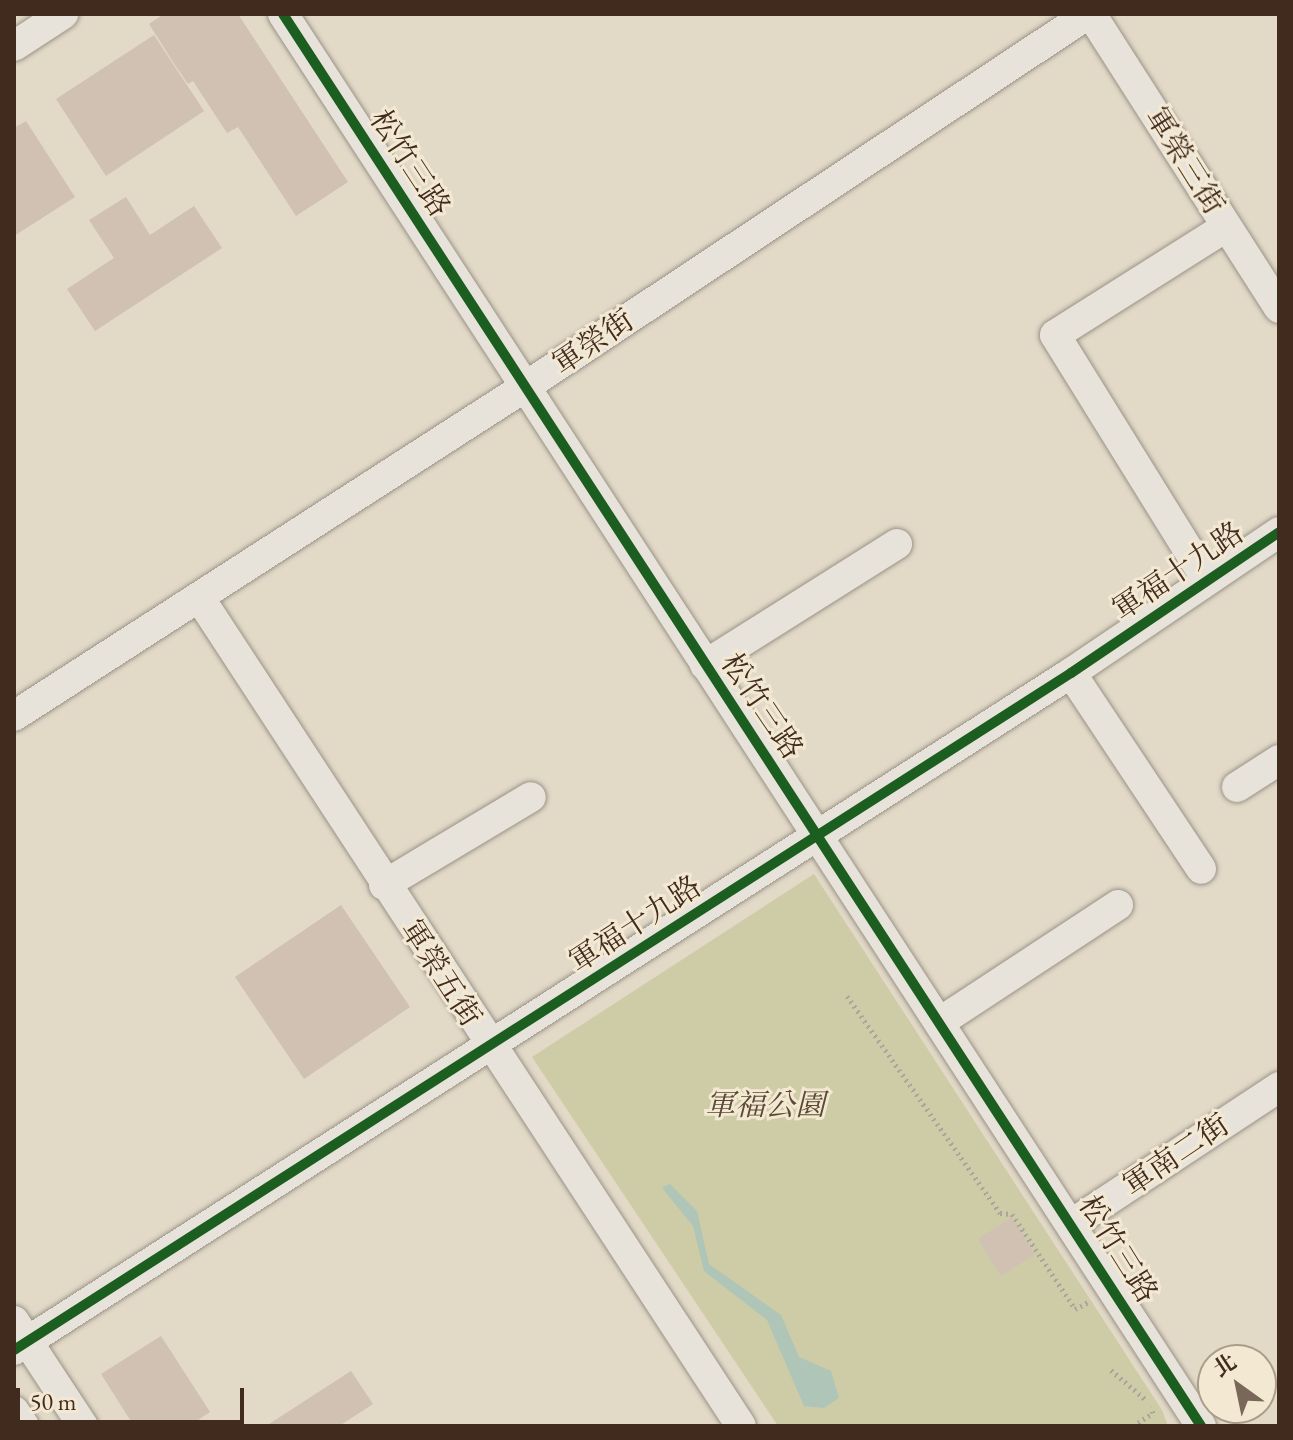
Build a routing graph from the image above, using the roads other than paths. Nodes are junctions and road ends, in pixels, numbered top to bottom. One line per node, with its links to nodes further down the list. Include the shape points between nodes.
1 (63, 14): 4 (street)
2 (283, 14): 7 (street, 松竹三路)
3 (1090, 14): 5 (street, 軍榮三街); 7 (street, 軍榮街)
4 (14, 46)
5 (1226, 227): 6 (street, 軍榮三街); 10 (street, via 1055,335)
6 (1279, 308)
7 (528, 385): 11 (street, 軍榮街); 12 (street, 松竹三路)
8 (1279, 532): 10 (street, 軍福十九路)
9 (897, 544): 12 (street)
10 (1207, 580): 13 (street, 軍福十九路)
11 (199, 597): 14 (street, 軍榮街); 20 (street, 軍榮五街)
12 (705, 665): 18 (street, 松竹三路)
13 (1071, 673): 18 (street, 軍福十九路); 19 (street)
14 (14, 716)
15 (1279, 760): 16 (street)
16 (1237, 787)
17 (531, 797): 20 (street)
18 (820, 835): 22 (street, 松竹三路); 23 (street, 軍福十九路)
19 (1201, 869)
20 (384, 885): 23 (street, 軍榮五街)
21 (1118, 905): 22 (street)
22 (940, 1022): 25 (street, 松竹三路)
23 (489, 1047): 26 (street, 軍福十九路); 30 (street, 軍榮五街)
24 (1279, 1087): 25 (street, 軍南二街)
25 (1073, 1223): 31 (street, 松竹三路)
26 (19, 1338): 29 (street)
27 (14, 1411): 28 (street)
28 (24, 1426)
29 (83, 1426)
30 (741, 1426)
31 (1201, 1426)

